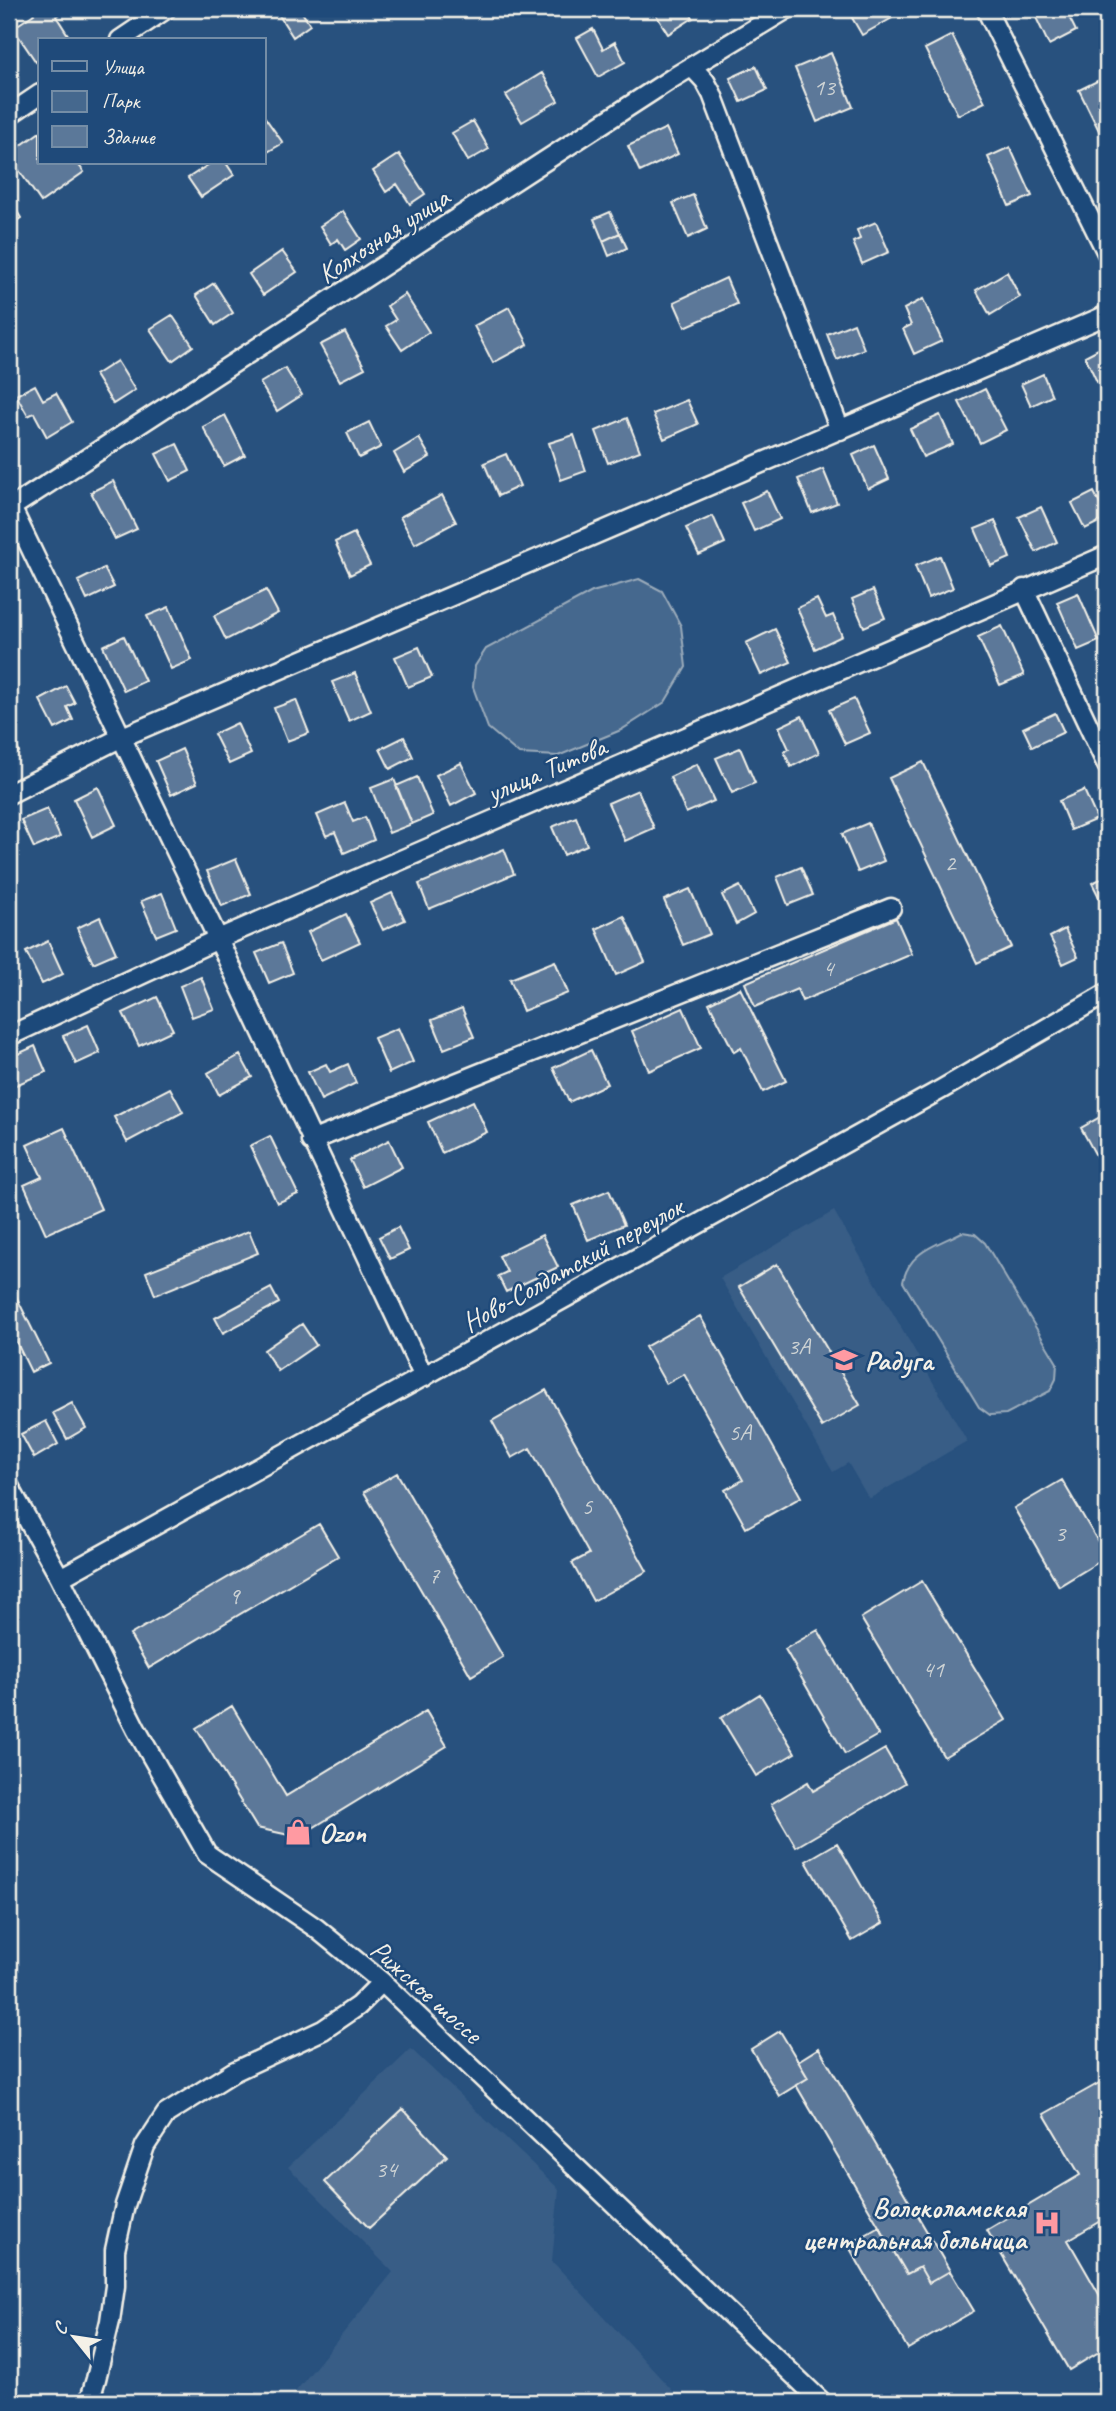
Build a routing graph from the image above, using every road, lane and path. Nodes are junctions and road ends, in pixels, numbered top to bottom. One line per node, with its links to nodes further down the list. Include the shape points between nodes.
1 (166, 9): 4 (street)
2 (788, 9): 5 (street, Колхозная улица)
3 (986, 9): 8 (street)
4 (123, 38)
5 (692, 67): 10 (street, via 712,94); 11 (street, Колхозная улица)
6 (38, 95): 7 (street)
7 (9, 115)
8 (1107, 253)
9 (1107, 315): 10 (street)
10 (840, 430): 14 (street)
11 (10, 508): 14 (street)
12 (1107, 555): 13 (street, улица Титова)
13 (1024, 589): 15 (street); 18 (street, улица Титова)
14 (120, 738): 16 (street); 18 (street)
15 (1107, 765)
16 (9, 794)
17 (891, 908): 21 (street)
18 (218, 939): 20 (street, улица Титова); 21 (street)
19 (1107, 993): 22 (street, Ново-Солдатский переулок)
20 (9, 1036)
21 (311, 1141): 22 (street)
22 (424, 1377): 24 (street, Ново-Солдатский переулок)
23 (9, 1486): 24 (street, Рижское шоссе)
24 (60, 1578): 25 (street, Рижское шоссе, via 136,1729 207,1854 316,1928)
25 (382, 1982): 26 (street, via 323,2030 233,2072 166,2114 145,2146 125,2205 115,2250 110,2321); 27 (street, Рижское шоссе)
26 (89, 2402)
27 (822, 2402)

